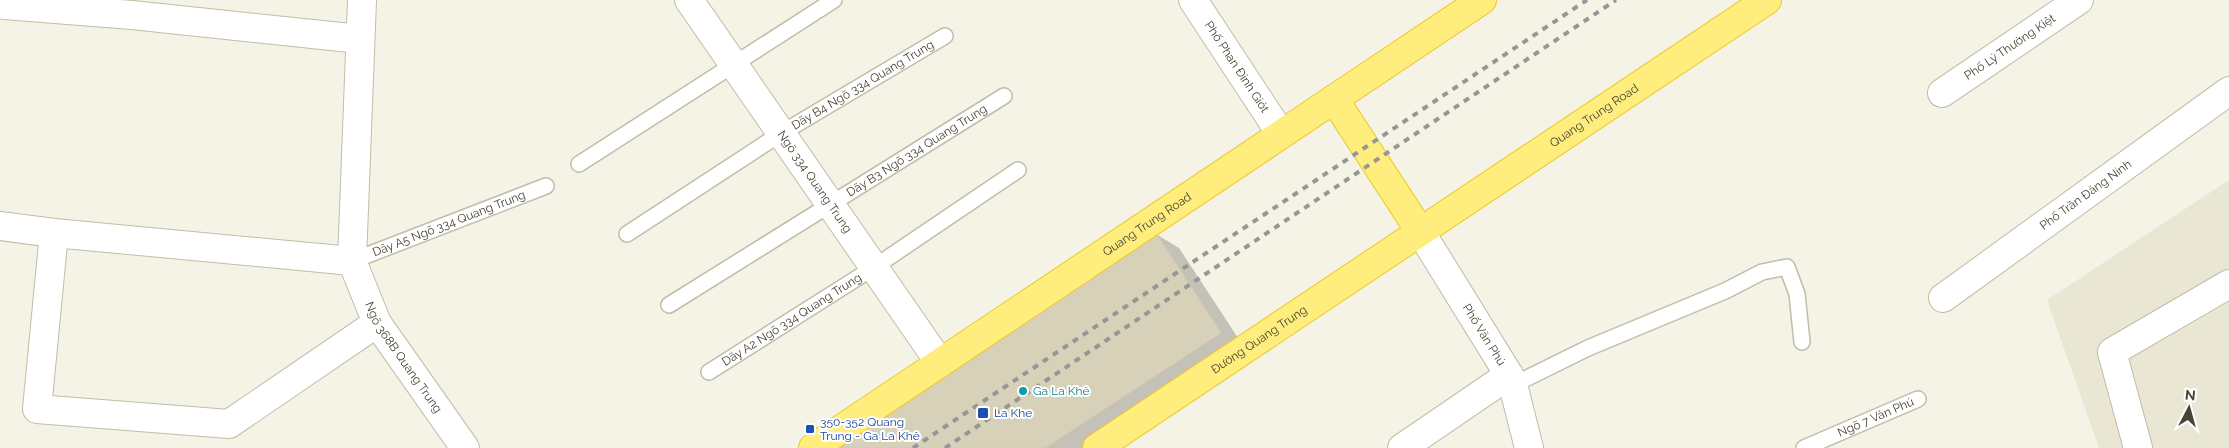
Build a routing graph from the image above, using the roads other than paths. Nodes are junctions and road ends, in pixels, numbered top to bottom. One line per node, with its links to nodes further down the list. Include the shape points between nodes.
1 (4, 0): 10 (street, via 4,5)
2 (362, 0): 10 (street)
3 (689, 0): 11 (street, Ngõ 334 Quang Trung)
4 (834, 0): 11 (lane)
5 (1193, 0): 17 (street, Phố Phan Đình Giót)
6 (1482, 0): 15 (highway, Quang Trung Road)
7 (1766, 0): 23 (highway, Quang Trung Road)
8 (2079, 0): 13 (street, Phố Lý Thường Kiệt)
9 (945, 36): 16 (lane, Dãy B4 Ngõ 334 Quang Trung)
10 (360, 39): 26 (street)
11 (732, 64): 16 (street, Ngõ 334 Quang Trung); 18 (lane)
12 (2229, 91): 29 (street, Phố Trần Đăng Ninh)
13 (1942, 93)
14 (1004, 96): 21 (lane, Dãy B3 Ngõ 334 Quang Trung)
15 (1334, 99): 17 (highway, Quang Trung Road); 23 (highway)
16 (780, 134): 21 (street, Ngõ 334 Quang Trung); 25 (lane, Dãy B4 Ngõ 334 Quang Trung)
17 (1281, 134): 33 (highway, Quang Trung Road)
18 (579, 164)
19 (1018, 170): 27 (lane, Dãy A2 Ngõ 334 Quang Trung)
20 (546, 186): 26 (lane, Dãy A5 Ngõ 334 Quang Trung)
21 (829, 204): 27 (street, Ngõ 334 Quang Trung); 30 (lane, Dãy B3 Ngõ 334 Quang Trung)
22 (0, 226): 24 (street)
23 (1420, 231): 35 (street, Phố Văn Phú); 39 (highway, Đường Quang Trung)
24 (54, 233): 26 (street); 31 (street, via 37,409 229,424)
25 (627, 234)
26 (352, 261): 31 (street, Ngõ 368B Quang Trung)
27 (873, 268): 33 (street, Ngõ 334 Quang Trung); 34 (lane, Dãy A2 Ngõ 334 Quang Trung)
28 (2229, 284): 43 (street, via 2112,352)
29 (1943, 298)
30 (669, 304)
31 (377, 323): 37 (street, Ngõ 368B Quang Trung)
32 (1802, 342): 35 (lane, via 1797,294 1787,267 1762,272 1725,291)
33 (940, 363): 38 (highway, Quang Trung Road)
34 (709, 372)
35 (1511, 380): 40 (street); 41 (street, Phố Văn Phú)
36 (1918, 399): 42 (lane, Ngõ 7 Văn Phú)
37 (465, 448)
38 (813, 448)
39 (1097, 448)
40 (1402, 448)
41 (1529, 448)
42 (1804, 448)
43 (2138, 448)

